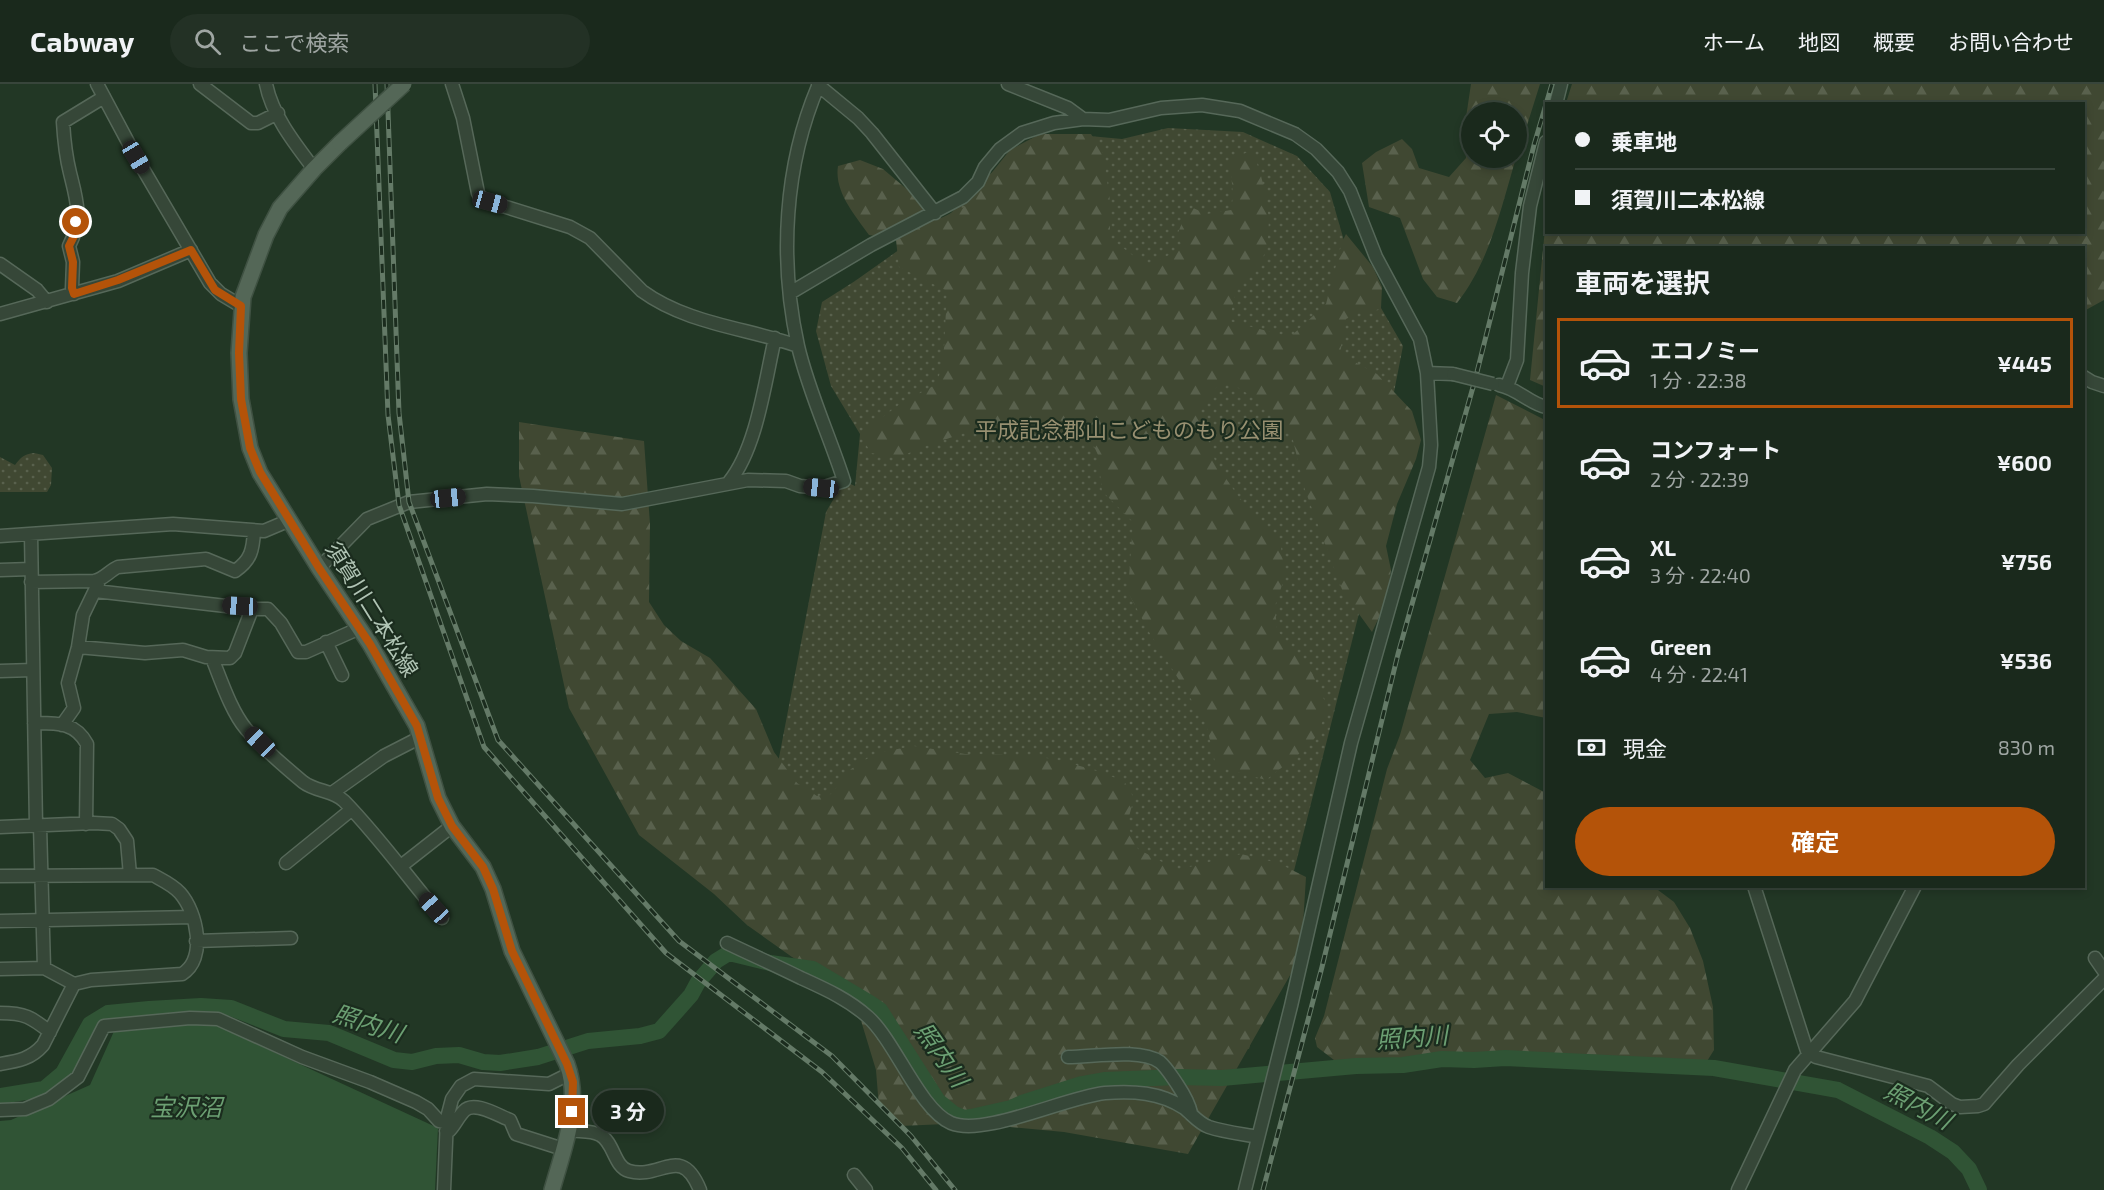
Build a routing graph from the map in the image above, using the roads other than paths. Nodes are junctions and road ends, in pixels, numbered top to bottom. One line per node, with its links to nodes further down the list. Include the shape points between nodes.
1 (97, 84): 9 (street)
2 (200, 84): 11 (street, via 251,123)
3 (266, 84): 11 (street)
4 (404, 84): 14 (main road, 須賀川二本松線, bridge)
5 (452, 84): 23 (street, via 480,197 570,227 590,238 650,297 689,315)
6 (818, 84): 15 (street, via 872,133); 18 (street, via 791,186 787,228)
7 (1008, 84): 12 (street, via 1068,108)
8 (1561, 84): 10 (street)
9 (104, 97): 16 (street); 19 (street, via 63,122 78,210 69,246)
10 (1556, 102)
11 (278, 113): 14 (street)
12 (1083, 119): 15 (street, via 1053,123 1012,138 963,197); 25 (street, via 1109,120 1161,108 1202,105 1240,111 1295,134 1316,149 1350,191 1376,257 1420,339)
13 (1545, 146): 27 (street, via 1530,206 1517,360)
14 (314, 169): 21 (main road, 須賀川二本松線, via 280,208 266,235)
15 (935, 213): 18 (street)
16 (191, 250): 19 (street); 21 (street, via 215,290)
17 (0, 264): 20 (street, via 37,290)
18 (790, 293): 24 (street)
19 (74, 294): 20 (street)
20 (47, 302): 22 (street)
21 (241, 306): 31 (main road, 須賀川二本松線, via 241,399 250,448)
22 (0, 314)
23 (775, 338): 24 (street); 30 (street, via 751,439 739,470)
24 (798, 346): 30 (street, via 844,481 826,488 786,481)
25 (1427, 373): 27 (street, bridge, via 1453,374); 86 (street, via 1429,467 1351,743)
26 (2085, 378): 28 (street)
27 (1507, 386): 29 (street)
28 (2104, 386)
29 (1545, 407)
30 (729, 482): 35 (street, via 622,504 487,494 410,502 368,519)
31 (290, 520): 32 (street); 35 (main road, 須賀川二本松線)
32 (254, 531): 33 (street, via 173,524); 38 (street, via 251,555 235,570 206,559 118,567)
33 (31, 534): 34 (street); 37 (street)
34 (0, 536)
35 (319, 568): 40 (main road, 須賀川二本松線)
36 (0, 570): 37 (street)
37 (31, 576): 38 (street); 45 (street)
38 (97, 585): 39 (street); 42 (street, via 82,615)
39 (252, 609): 41 (street, via 268,609 298,652); 43 (street, via 235,654 230,658)
40 (360, 628): 41 (street); 49 (main road, 須賀川二本松線)
41 (326, 642): 46 (street)
42 (78, 647): 43 (street, via 138,652 183,650); 48 (street, via 68,683 74,708)
43 (212, 658): 50 (street, via 245,727 305,784)
44 (0, 670): 45 (street)
45 (33, 670): 47 (street)
46 (342, 675)
47 (34, 723): 48 (street); 53 (street)
48 (62, 725): 52 (street, via 75,729 87,744)
49 (421, 737): 50 (street, via 384,756); 54 (main road, 須賀川二本松線, via 438,798)
50 (332, 793): 51 (street)
51 (351, 810): 56 (street); 57 (street)
52 (86, 824): 53 (street); 59 (street, via 112,824 123,834 129,851)
53 (38, 826): 55 (street); 58 (street)
54 (452, 826): 57 (street); 81 (main road, 須賀川二本松線, via 483,867 512,951)
55 (0, 827)
56 (286, 863)
57 (401, 866): 64 (street)
58 (41, 875): 59 (street); 60 (street); 65 (street)
59 (130, 875): 63 (street, via 153,875 168,883 180,894)
60 (0, 876)
61 (1755, 888): 78 (street)
62 (1914, 888): 78 (street, via 1855,1001)
63 (193, 917): 65 (street); 68 (street)
64 (442, 918)
65 (42, 920): 66 (street); 71 (street)
66 (0, 921)
67 (291, 938): 68 (street)
68 (196, 941): 75 (street, via 193,963 182,974)
69 (727, 943): 83 (street, via 839,995 859,1009 878,1028 932,1110 952,1124 990,1123 1082,1096 1107,1093 1162,1097)
70 (2095, 958): 73 (street)
71 (44, 968): 72 (street); 75 (street)
72 (0, 969)
73 (2104, 971)
74 (2104, 979): 78 (street, via 1984,1104 1977,1106 1960,1107 1928,1086)
75 (74, 984): 77 (street)
76 (0, 1013): 77 (street, via 24,1014)
77 (50, 1032): 80 (street, via 43,1045 27,1059)
78 (1809, 1053): 94 (street, via 1788,1081)
79 (1068, 1057): 83 (street, via 1141,1055 1155,1059 1180,1088)
80 (0, 1064)
81 (569, 1070): 84 (street, via 549,1084 471,1079 456,1091); 85 (main road, 須賀川二本松線, via 574,1103)
82 (0, 1110): 84 (street, via 25,1109 49,1099 78,1077 104,1026 218,1018 302,1057 416,1102)
83 (1191, 1114): 86 (street, via 1208,1127)
84 (446, 1127): 87 (street, via 449,1131 456,1125 464,1110 482,1109 510,1120 516,1134); 89 (street)
85 (568, 1130): 87 (main road, 須賀川二本松線); 91 (street, via 603,1137 620,1164 630,1172 678,1165 692,1175)
86 (1258, 1137): 93 (street)
87 (563, 1149): 90 (main road, 須賀川二本松線)
88 (854, 1175): 92 (street)
89 (444, 1190)
90 (552, 1190)
91 (700, 1190)
92 (866, 1190)
93 (1245, 1190)
94 (1738, 1190)

